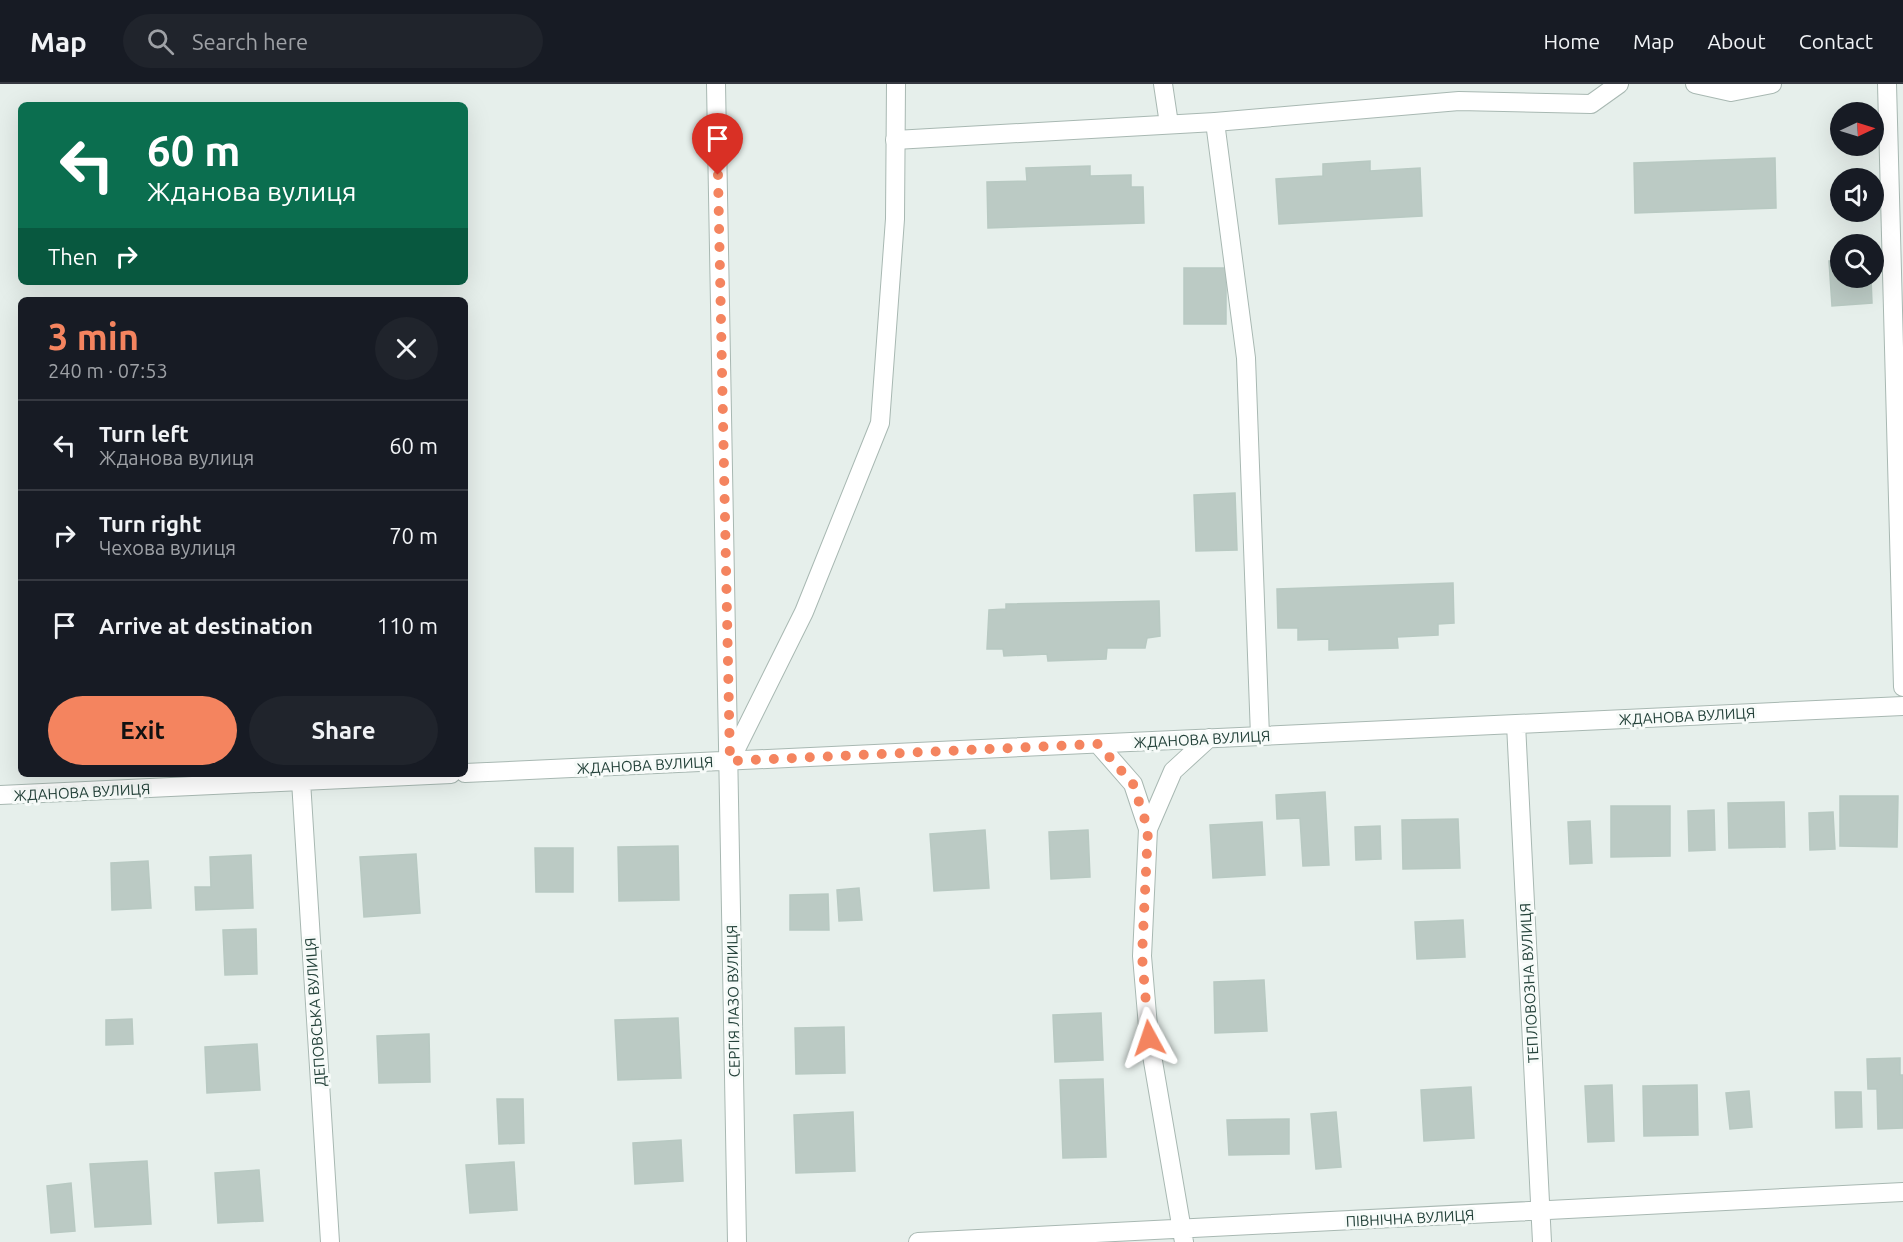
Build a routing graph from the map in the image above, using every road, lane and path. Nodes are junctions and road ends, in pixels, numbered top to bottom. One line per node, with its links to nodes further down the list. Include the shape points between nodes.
1 (716, 84): 17 (street, СЕРГІЯ ЛАЗО ВУЛИЦЯ)
2 (896, 84): 10 (street)
3 (1163, 84): 9 (street)
4 (1619, 84): 8 (street, via 1591,104 1459,101)
5 (1695, 84): 6 (street, via 1731,92)
6 (1772, 84)
7 (1887, 84): 11 (street)
8 (1215, 122): 9 (street); 14 (street, via 1246,358)
9 (1169, 124): 10 (street)
10 (895, 140): 17 (street, via 895,219 880,423 804,612)
11 (1903, 687)
12 (1903, 706): 13 (street, ЖДАНОВА ВУЛИЦЯ)
13 (1516, 724): 14 (street, ЖДАНОВА ВУЛИЦЯ); 24 (street, ТЕПЛОВОЗНА ВУЛИЦЯ)
14 (1260, 736): 15 (street, ЖДАНОВА ВУЛИЦЯ)
15 (1209, 738): 16 (street, ЖДАНОВА ВУЛИЦЯ); 22 (street, via 1173,771)
16 (1098, 744): 17 (street, ЖДАНОВА ВУЛИЦЯ); 22 (street, via 1133,784)
17 (730, 761): 18 (street, ЖДАНОВА ВУЛИЦЯ); 27 (street, СЕРГІЯ ЛАЗО ВУЛИЦЯ)
18 (468, 773)
19 (387, 777): 20 (street, ЖДАНОВА ВУЛИЦЯ)
20 (301, 781): 21 (street, ЖДАНОВА ВУЛИЦЯ); 26 (street, ДЕПОВСЬКА ВУЛИЦЯ)
21 (0, 795)
22 (1148, 829): 25 (street, via 1142,956 1149,1038)
23 (1903, 1192): 24 (street, ПІВНІЧНА ВУЛИЦЯ)
24 (1541, 1211): 25 (street, ПІВНІЧНА ВУЛИЦЯ); 29 (street, ТЕПЛОВОЗНА ВУЛИЦЯ)
25 (1184, 1236): 28 (street, ПІВНІЧНА ВУЛИЦЯ)
26 (330, 1242)
27 (737, 1242)
28 (918, 1242)
29 (1542, 1242)

